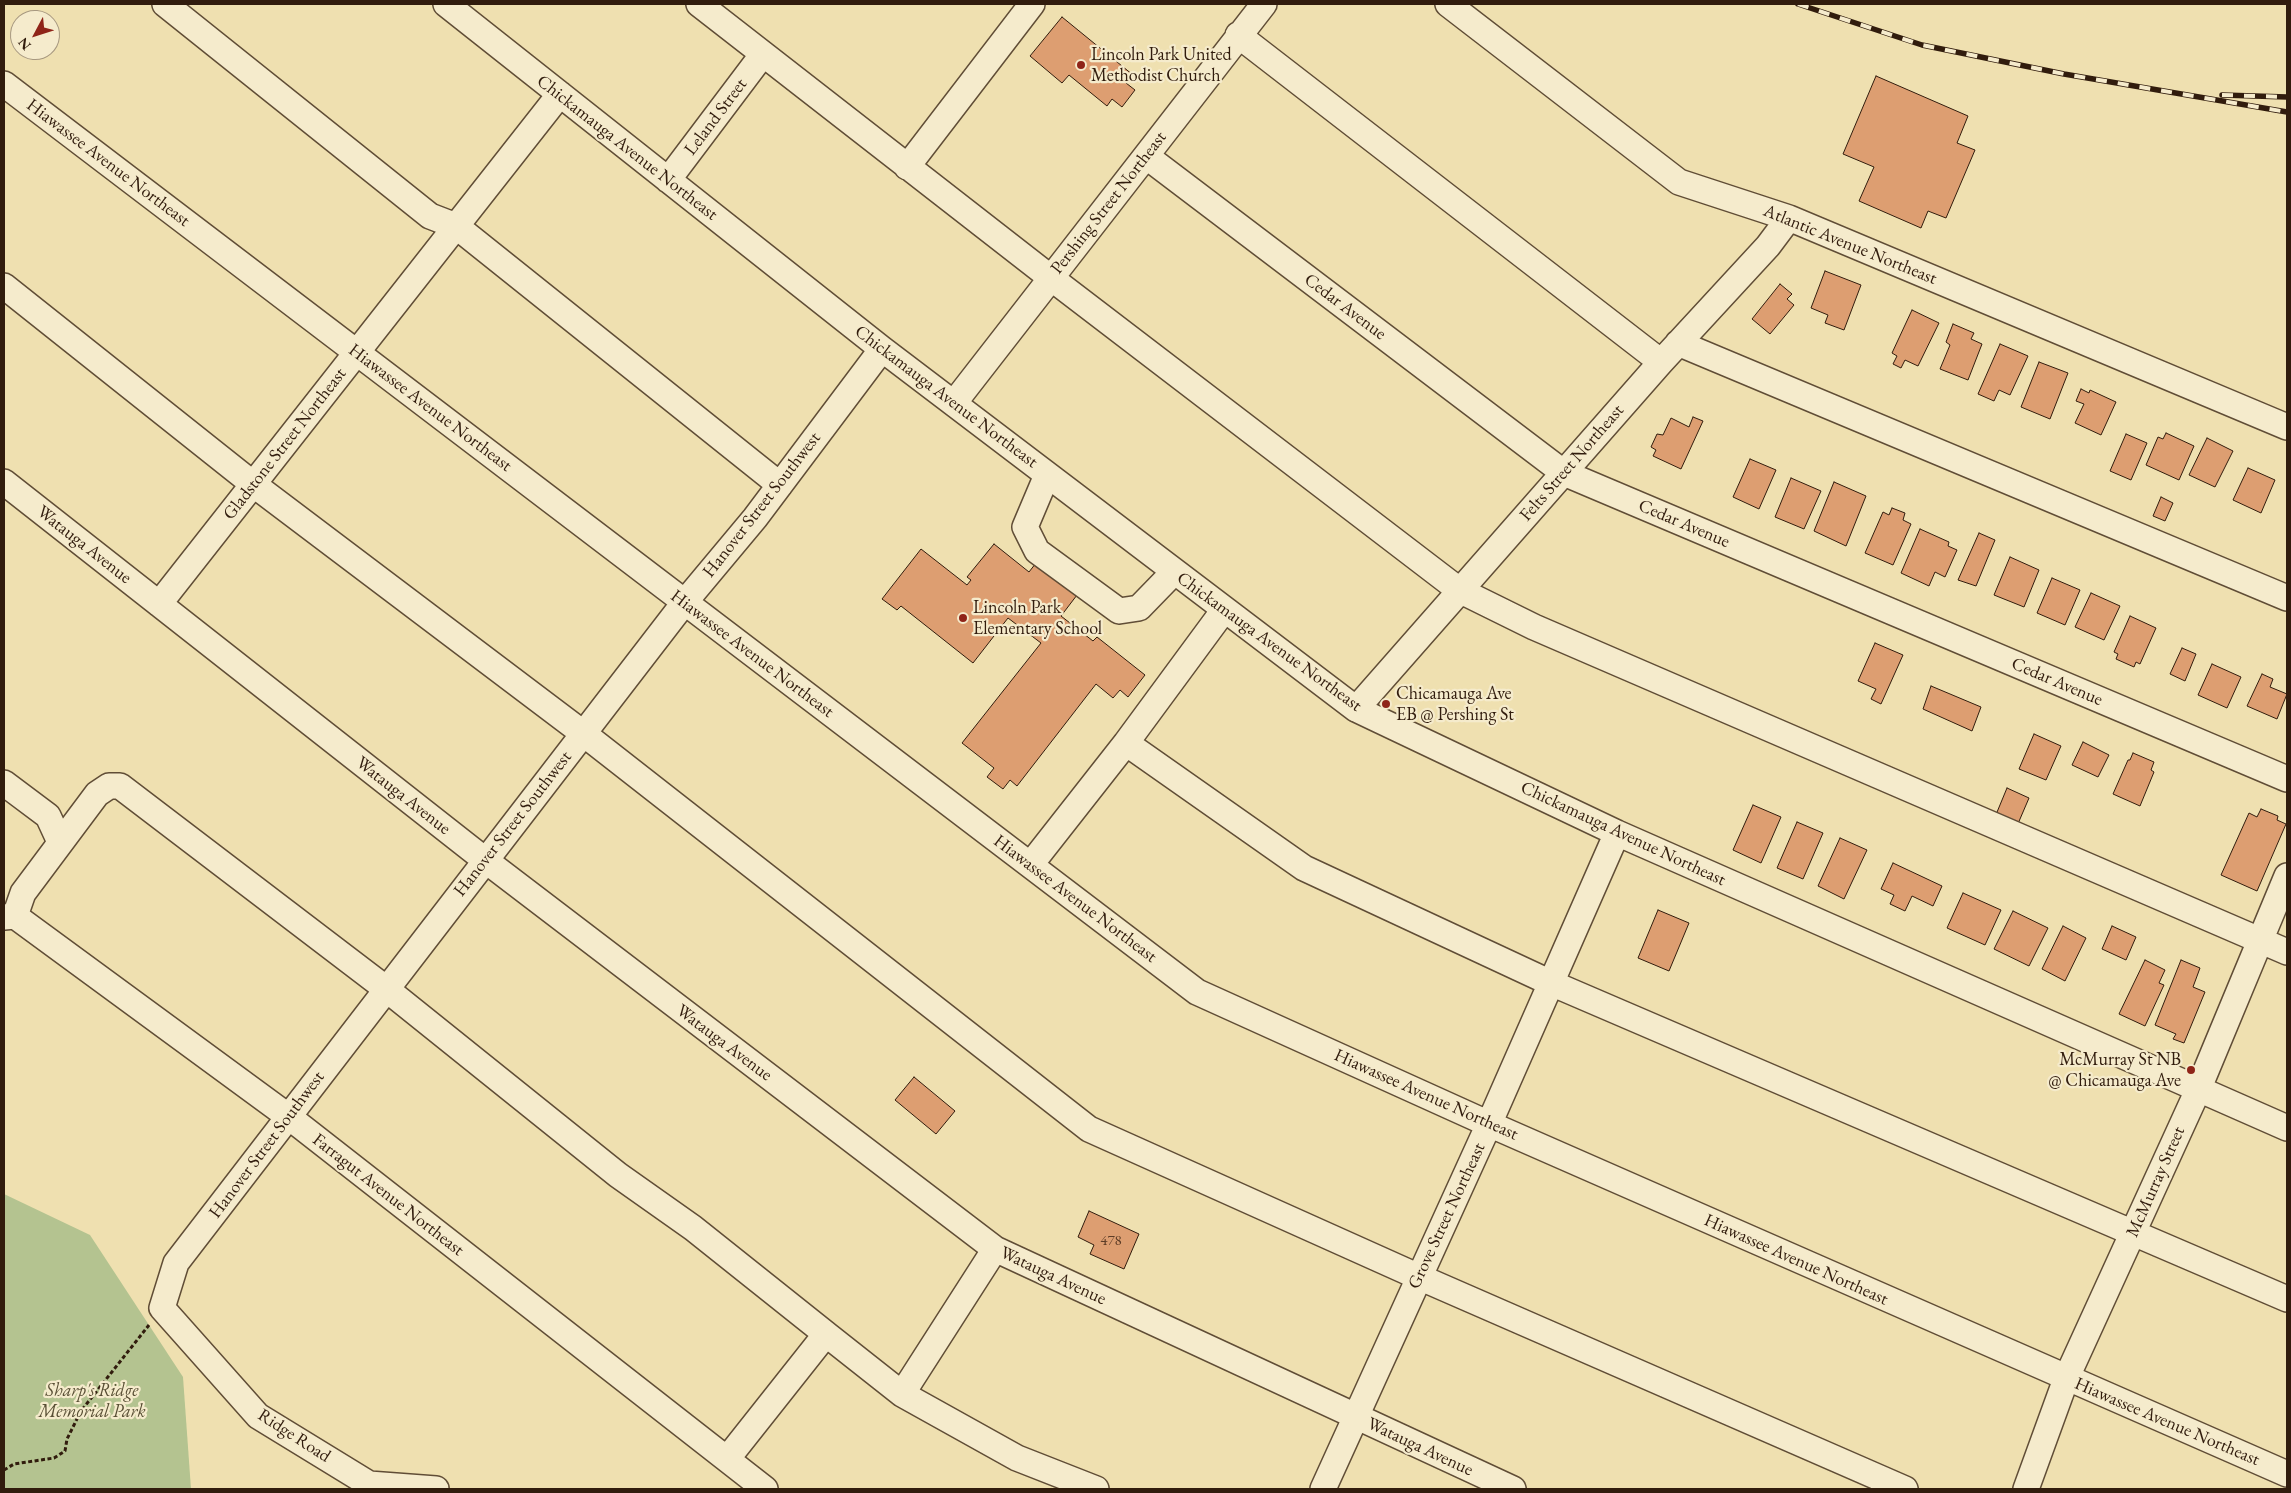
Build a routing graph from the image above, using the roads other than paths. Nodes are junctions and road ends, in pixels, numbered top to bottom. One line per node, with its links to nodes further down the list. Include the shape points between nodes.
1 (165, 4): 15 (street, via 430,216)
2 (446, 4): 10 (street, Chickamauga Avenue Northeast)
3 (699, 4): 8 (street)
4 (1032, 4): 12 (street)
5 (1264, 4): 7 (street, Pershing Street Northeast)
6 (1448, 4): 14 (street, Atlantic Avenue Northeast, via 1678,182)
7 (1238, 35): 11 (street, Pershing Street Northeast); 21 (street)
8 (763, 54): 12 (street); 13 (street, Leland Street)
9 (4, 84): 20 (street, Hiawassee Avenue Northeast)
10 (560, 94): 13 (street, Chickamauga Avenue Northeast); 15 (street, Gladstone Street Northeast)
11 (1146, 156): 16 (street, Pershing Street Northeast); 24 (street, Cedar Avenue)
12 (907, 167): 16 (street)
13 (668, 180): 19 (street, Chickamauga Avenue Northeast)
14 (1788, 218): 18 (street, Felts Street Northeast, via 1768,246); 23 (street, Atlantic Avenue Northeast)
15 (456, 226): 20 (street, Gladstone Street Northeast); 28 (street)
16 (1050, 278): 22 (street, Pershing Street Northeast); 30 (street)
17 (4, 286): 27 (street)
18 (1678, 343): 21 (street, Felts Street Northeast); 31 (street)
19 (882, 349): 22 (street, Chickamauga Avenue Northeast); 28 (street, Hanover Street Southwest)
20 (357, 352): 27 (street, Gladstone Street Northeast); 32 (street, Hiawassee Avenue Northeast)
21 (1661, 362): 24 (street, Felts Street Northeast)
22 (954, 403): 25 (street, Chickamauga Avenue Northeast)
23 (2287, 427)
24 (1564, 473): 30 (street, Felts Street Northeast); 38 (street, Cedar Avenue)
25 (1048, 475): 29 (street, Chickamauga Avenue Northeast); 29 (street, via 1025,527 1037,551 1119,612 1139,608)
26 (4, 482): 33 (street, Watauga Avenue)
27 (254, 484): 33 (street, Gladstone Street Northeast); 36 (street)
28 (780, 485): 32 (street, Hanover Street Southwest)
29 (1174, 572): 34 (street, Chickamauga Avenue Northeast)
30 (1459, 590): 35 (street, Felts Street Northeast); 46 (street, via 1544,631)
31 (2287, 598)
32 (684, 603): 36 (street, Hanover Street Southwest); 43 (street, Hiawassee Avenue Northeast)
33 (159, 604): 42 (street, Watauga Avenue)
34 (1224, 610): 35 (street, Chickamauga Avenue Northeast); 37 (street)
35 (1356, 709): 40 (street, Chickamauga Avenue Northeast)
36 (584, 734): 42 (street, Hanover Street Southwest); 56 (street, via 1089,1128)
37 (1126, 743): 43 (street); 48 (street, via 1304,868)
38 (2287, 779)
39 (4, 783): 41 (street, via 48,816)
40 (1617, 833): 48 (street, Grove Street Northeast); 50 (street, Chickamauga Avenue Northeast)
41 (60, 842): 45 (street); 49 (street, via 98,794 109,786 120,786)
42 (485, 860): 49 (street, Hanover Street Southwest); 55 (street, Watauga Avenue)
43 (1031, 864): 52 (street, Hiawassee Avenue Northeast, via 1197,992)
44 (2287, 876): 46 (street, McMurray Street)
45 (9, 916): 51 (street, Farragut Avenue Northeast)
46 (2261, 940): 47 (street); 50 (street, McMurray Street)
47 (2287, 952)
48 (1551, 983): 52 (street, Grove Street Northeast); 54 (street)
49 (385, 988): 51 (street, Hanover Street Southwest); 59 (street, via 618,1175 693,1228)
50 (2198, 1090): 53 (street, Chickamauga Avenue Northeast); 54 (street, McMurray Street)
51 (289, 1117): 58 (street, Hanover Street Southwest, via 176,1263); 63 (street, Farragut Avenue Northeast)
52 (1489, 1124): 56 (street, Grove Street Northeast); 60 (street, Hiawassee Avenue Northeast)
53 (2287, 1128)
54 (2132, 1234): 57 (street); 60 (street, McMurray Street)
55 (995, 1250): 61 (street); 62 (street, Watauga Avenue)
56 (1419, 1277): 62 (street, Grove Street Northeast); 70 (street)
57 (2287, 1300)
58 (162, 1308): 65 (street, Ridge Road, via 258,1416 369,1484)
59 (826, 1334): 61 (street); 63 (street)
60 (2066, 1379): 64 (street, Hiawassee Avenue Northeast); 71 (street, McMurray Street)
61 (902, 1394): 67 (street, via 1017,1458)
62 (1355, 1417): 68 (street, Grove Street Northeast); 69 (street, Watauga Avenue)
63 (727, 1459): 66 (street, Farragut Avenue Northeast)
64 (2287, 1474)
65 (436, 1489)
66 (765, 1489)
67 (1096, 1489)
68 (1323, 1489)
69 (1513, 1489)
70 (1905, 1489)
71 (2026, 1489)

